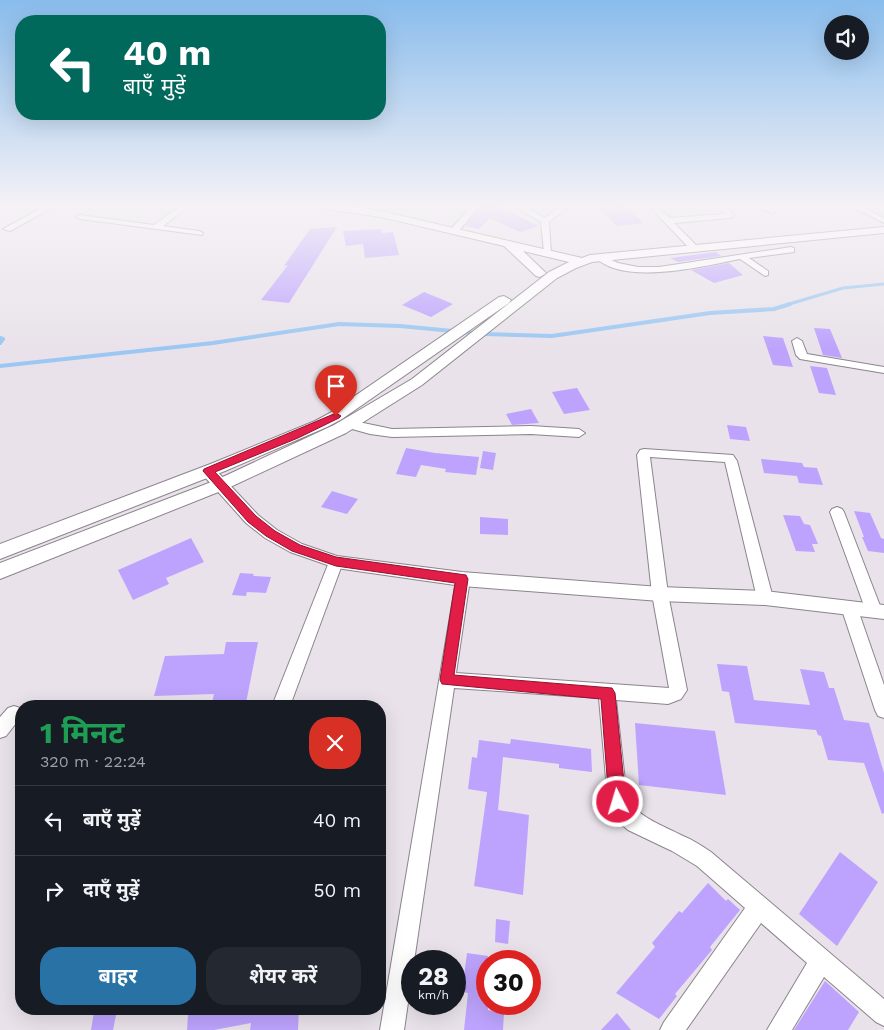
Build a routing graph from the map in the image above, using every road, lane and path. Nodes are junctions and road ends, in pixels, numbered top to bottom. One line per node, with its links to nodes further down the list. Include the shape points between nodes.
1 (518, 253): 10 (main road)
2 (552, 253): 7 (main road)
3 (580, 253): 7 (main road)
4 (634, 253): 8 (main road)
5 (757, 253): 6 (street)
6 (741, 256): 8 (street, via 687,267 646,270 617,266); 11 (street)
7 (565, 257): 9 (main road); 10 (main road)
8 (600, 258): 9 (main road)
9 (580, 261): 14 (main road, via 553,275 417,382)
10 (540, 273): 16 (main road, via 328,420)
11 (765, 273)
12 (797, 340): 13 (street, via 804,357)
13 (884, 370)
14 (349, 424): 15 (street, via 392,432 531,430); 17 (main road)
15 (579, 433)
16 (208, 471): 17 (street); 19 (main road)
17 (220, 485): 20 (street, via 270,534 296,548); 21 (main road)
18 (837, 512): 26 (street)
19 (0, 552)
20 (336, 562): 22 (street); 29 (street)
21 (0, 572)
22 (462, 579): 23 (street); 27 (street)
23 (660, 594): 24 (street); 24 (street, via 643,455 647,453 729,458); 28 (street, via 678,690 668,696)
24 (764, 598): 25 (street)
25 (849, 607): 26 (street); 30 (street)
26 (879, 611)
27 (447, 680): 28 (street); 36 (street)
28 (607, 693): 33 (street, via 618,802 627,816 704,859)
29 (283, 700)
30 (884, 710)
31 (14, 714): 32 (street)
32 (0, 730)
33 (760, 906): 34 (street); 37 (street)
34 (822, 960): 35 (street); 38 (street)
35 (884, 1014)
36 (392, 1030)
37 (672, 1030)
38 (779, 1030)

